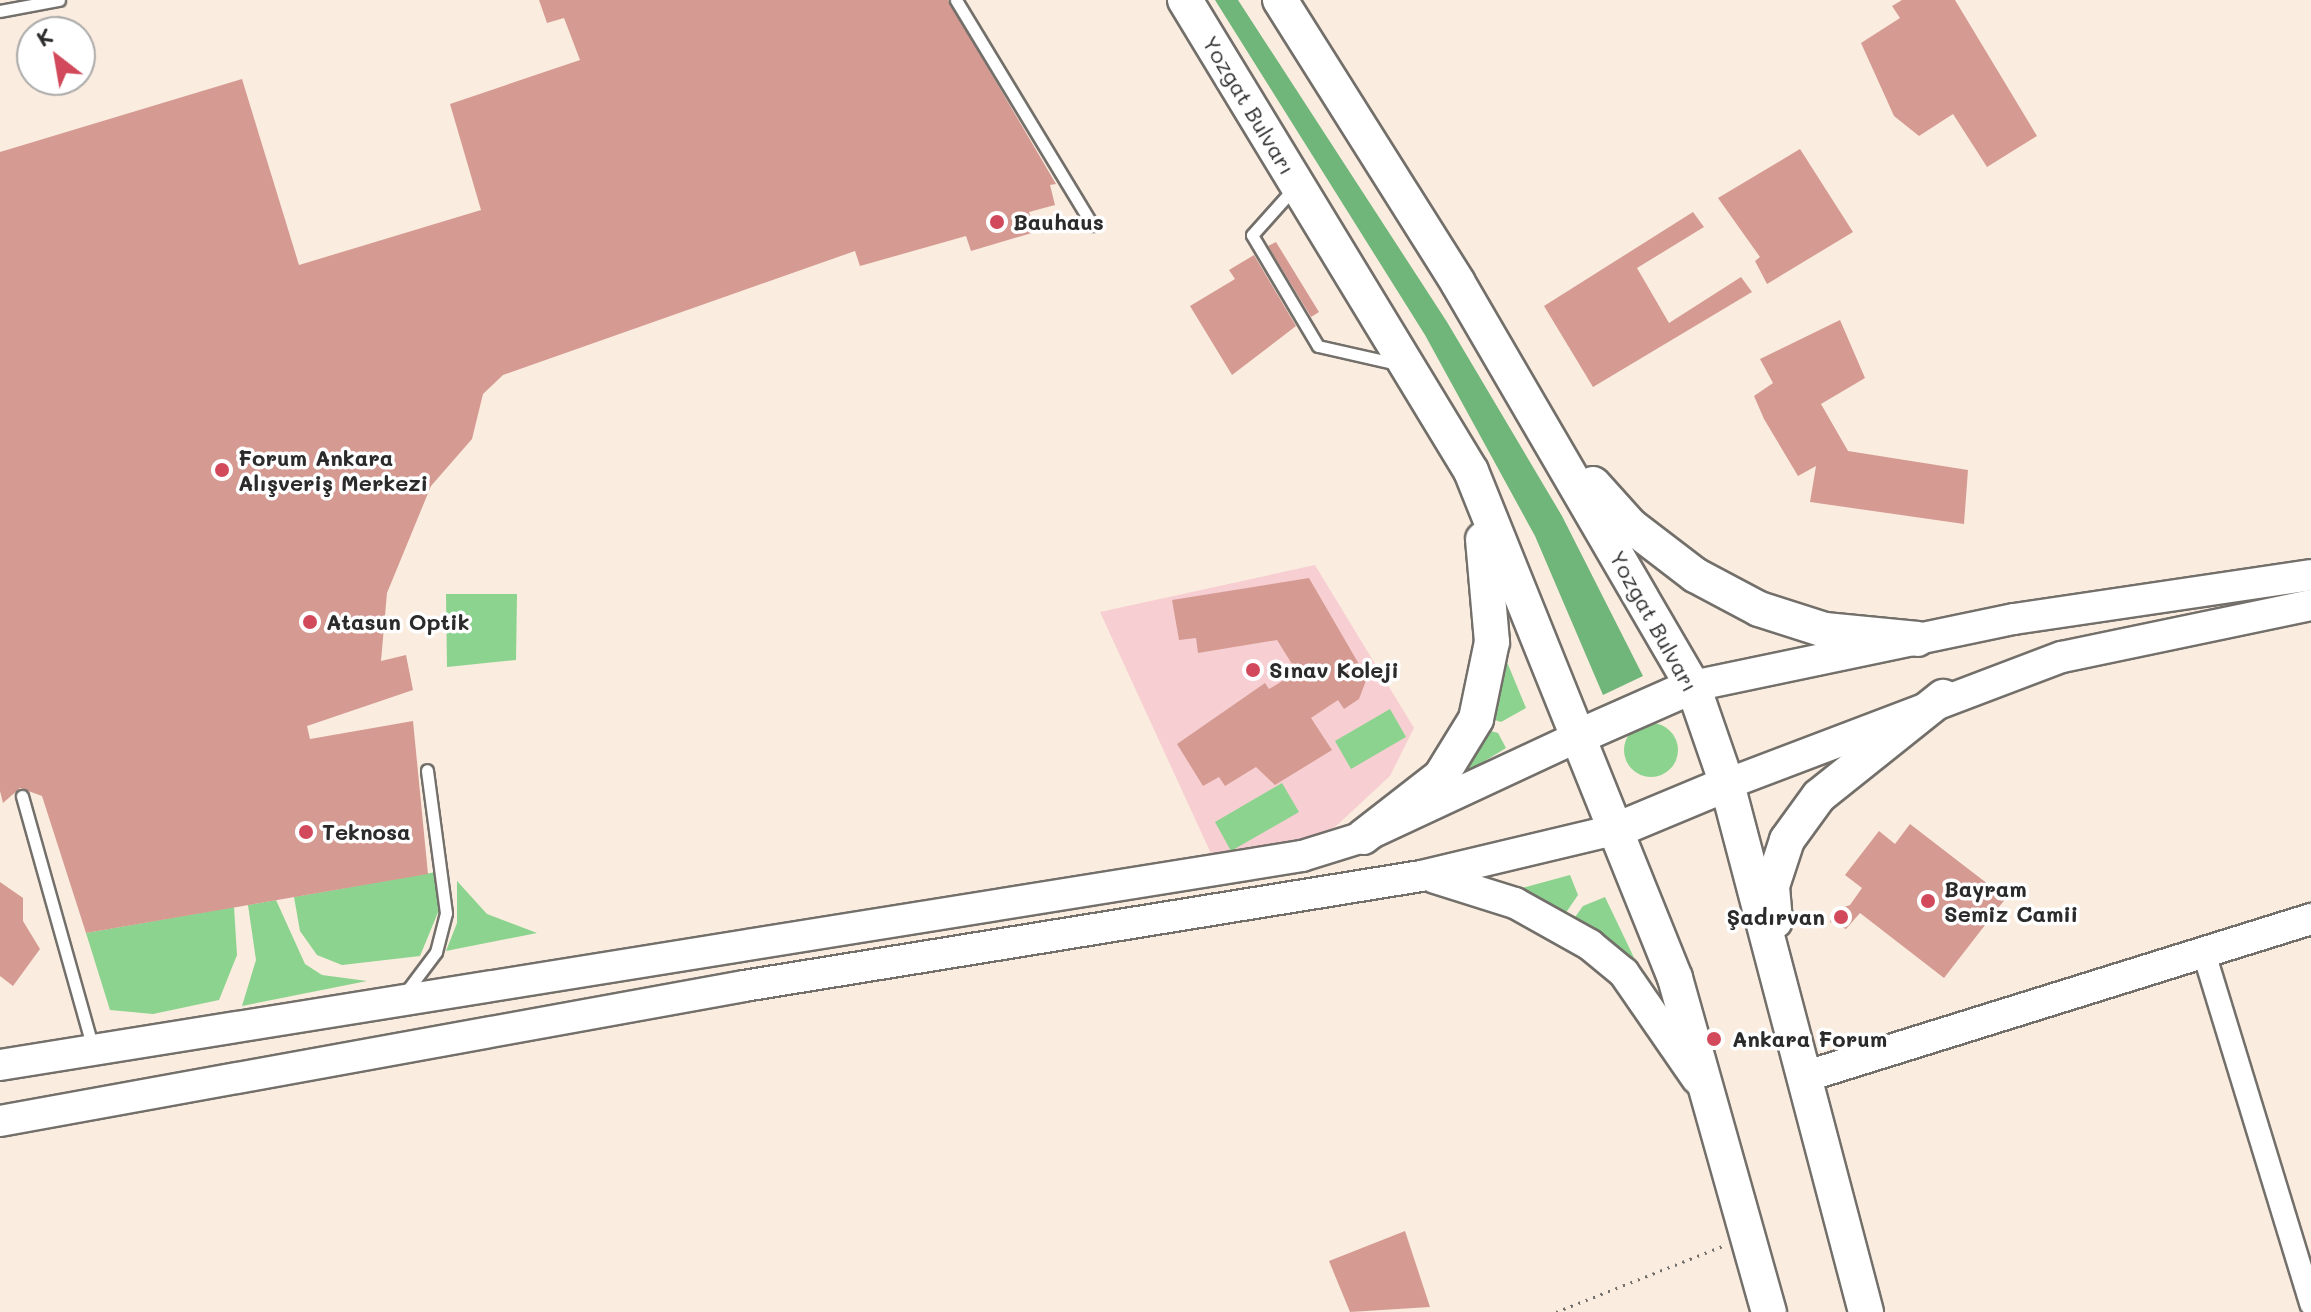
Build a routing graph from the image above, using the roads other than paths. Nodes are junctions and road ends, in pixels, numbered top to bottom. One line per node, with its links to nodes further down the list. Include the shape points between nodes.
1 (59, 0): 5 (lane)
2 (956, 0): 7 (lane)
3 (1185, 0): 6 (main road, Yozgat Bulvarı)
4 (1280, 0): 9 (main road, Yozgat Bulvarı)
5 (0, 11)
6 (1297, 184): 8 (main road, Yozgat Bulvarı); 8 (lane, via 1252,235 1318,346)
7 (1092, 225)
8 (1406, 366): 10 (main road, Yozgat Bulvarı)
9 (1546, 432): 13 (main road, via 1631,526 1695,575 1759,609 1825,630); 14 (main road, Yozgat Bulvarı)
10 (1471, 471): 16 (main road, Yozgat Bulvarı); 21 (main road, via 1493,587 1482,699 1441,776)
11 (2311, 575): 13 (main road, via 2228,582)
12 (2311, 605): 15 (main road, via 2062,657)
13 (1918, 639): 14 (main road)
14 (1693, 686): 16 (main road); 18 (main road, Yozgat Bulvarı)
15 (1943, 697): 18 (main road); 25 (main road, via 1819,796 1787,840 1772,886)
16 (1582, 735): 20 (main road, Yozgat Bulvarı); 21 (main road)
17 (427, 770): 26 (lane, via 446,913 436,952)
18 (1727, 784): 20 (main road); 25 (main road, Yozgat Bulvarı)
19 (22, 796): 27 (lane)
20 (1619, 829): 22 (main road); 30 (main road, Yozgat Bulvarı, via 1675,978)
21 (1363, 837): 26 (main road, via 1257,865)
22 (1421, 876): 30 (main road, via 1478,887 1590,945 1624,973 1663,1023); 31 (main road, via 713,991)
23 (2311, 919): 24 (main road)
24 (2204, 953): 29 (main road); 32 (street)
25 (1780, 981): 29 (main road, Yozgat Bulvarı)
26 (398, 1001): 27 (main road)
27 (94, 1052): 28 (main road)
28 (0, 1065)
29 (1807, 1076): 34 (main road, Yozgat Bulvarı)
30 (1710, 1102): 33 (main road, Yozgat Bulvarı)
31 (0, 1121)
32 (2311, 1304)
33 (1769, 1312)
34 (1866, 1312)

